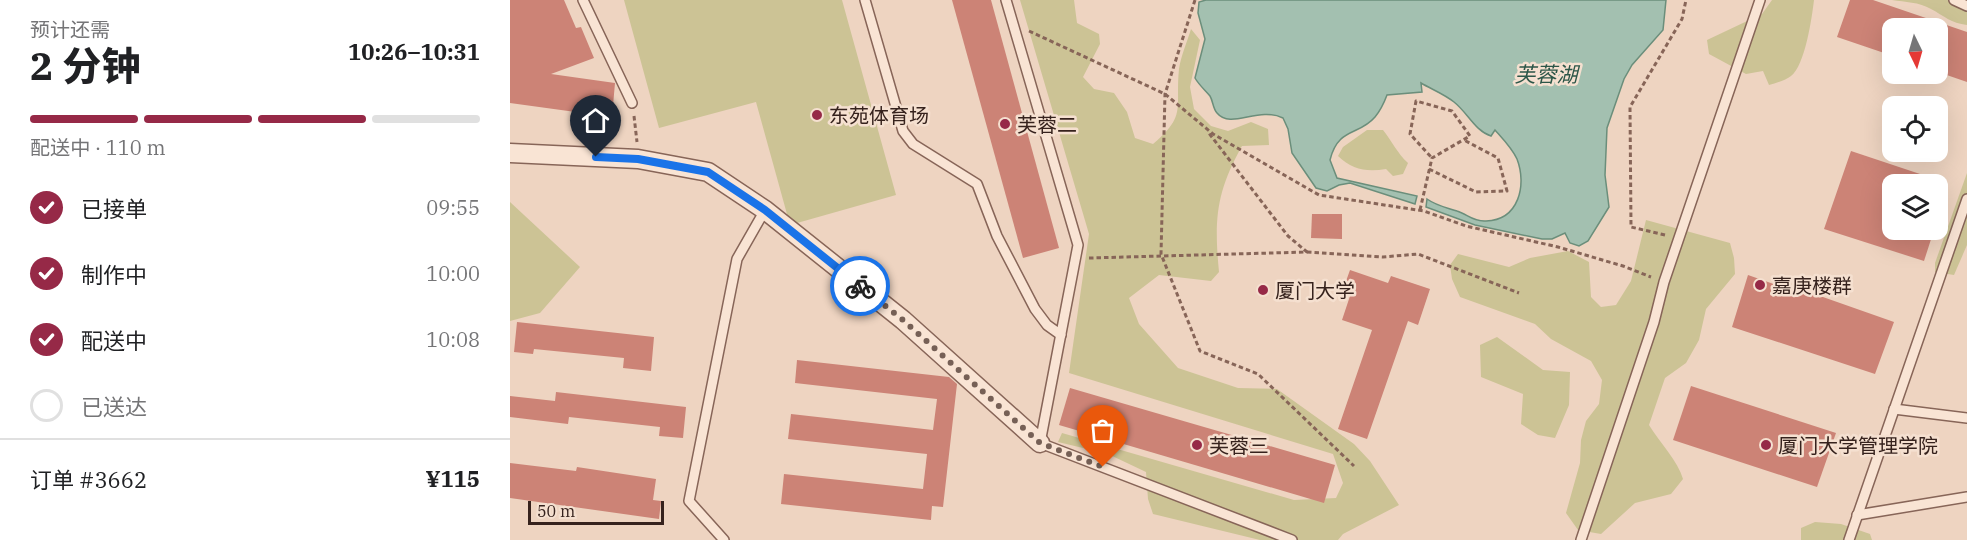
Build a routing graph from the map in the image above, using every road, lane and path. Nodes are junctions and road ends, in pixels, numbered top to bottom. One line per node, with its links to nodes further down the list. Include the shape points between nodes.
1 (583, 0): 11 (lane)
2 (865, 0): 27 (lane, via 903,131 913,144 977,184 997,236 1035,309)
3 (1006, 0): 24 (lane, via 1078,245)
4 (1195, 0): 10 (path)
5 (1686, 0): 21 (path, via 1682,19 1630,107 1631,227)
6 (1760, 0): 21 (lane)
7 (1954, 0): 8 (lane)
8 (1967, 6)
9 (1029, 31): 10 (path)
10 (1165, 94): 12 (path); 23 (path)
11 (632, 104): 16 (path)
12 (1205, 127): 20 (path, via 1319,195); 22 (path, via 1288,236)
13 (1463, 139): 15 (path); 15 (path, via 1470,135 1452,111 1416,101 1410,134); 17 (path, via 1498,158 1507,191 1476,192)
14 (510, 153): 16 (street)
15 (1432, 158): 17 (path)
16 (638, 159): 19 (street, via 708,172)
17 (1429, 169): 20 (path)
18 (1967, 200): 28 (lane)
19 (765, 210): 30 (street, via 903,320); 34 (lane, via 737,259 689,501)
20 (1419, 210): 25 (path, via 1623,266)
21 (1679, 238): 25 (lane)
22 (1307, 252): 23 (path); 26 (path, via 1383,257 1418,254)
23 (1161, 254): 24 (path); 31 (path, via 1200,351 1258,374)
24 (1075, 258): 27 (lane)
25 (1664, 282): 36 (lane)
26 (1519, 293)
27 (1061, 335): 30 (lane)
28 (1894, 409): 29 (lane); 33 (lane)
29 (1967, 418)
30 (1040, 443): 35 (lane)
31 (1354, 466)
32 (1967, 497): 33 (lane)
33 (1857, 516): 37 (lane)
34 (724, 540)
35 (1292, 540)
36 (1581, 540)
37 (1849, 540)

